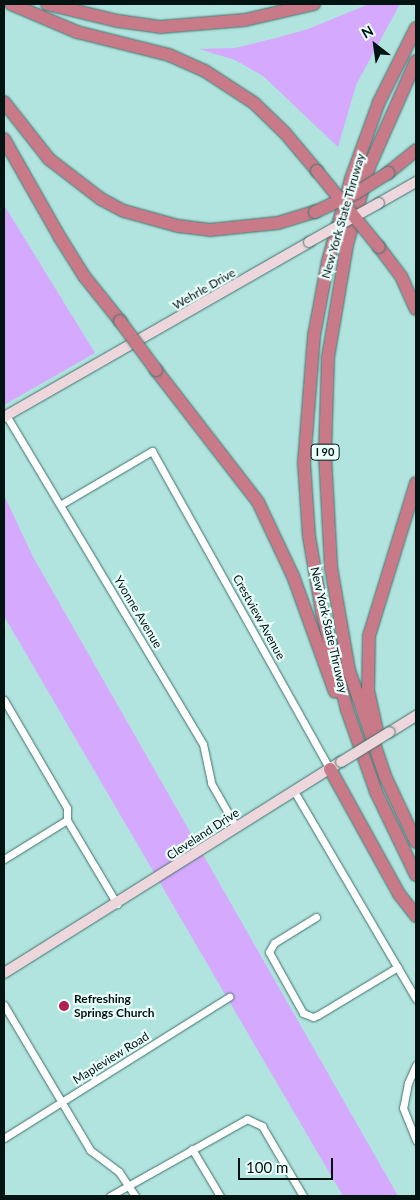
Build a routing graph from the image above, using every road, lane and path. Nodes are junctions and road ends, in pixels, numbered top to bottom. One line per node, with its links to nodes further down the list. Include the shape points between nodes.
1 (11, 4): 10 (highway, bridge, via 77,32 169,55 205,71 254,103 285,133 379,247 400,276)
2 (47, 4): 3 (highway, via 160,27 245,20)
3 (314, 4)
4 (416, 28): 16 (highway, New York State Thruway / I 90, via 379,102 351,179 328,261 314,336 307,402 304,463 309,536 322,612)
5 (416, 61): 22 (highway, New York State Thruway / I 90, via 369,167 348,245 328,356 325,455 331,567 350,670 385,776)
6 (4, 102): 8 (highway, bridge, via 49,160 101,199 124,211 178,226 210,230 278,223 315,212 388,174)
7 (4, 139): 16 (highway, bridge, via 84,276 258,502 293,576 341,709)
8 (416, 150)
9 (416, 182): 11 (street, Wehrle Drive, bridge)
10 (416, 309)
11 (5, 416): 13 (street, Yvonne Avenue)
12 (416, 483): 20 (highway, via 394,560 378,598 366,664 374,721 391,771)
13 (60, 505): 17 (street, Crestview Avenue, via 152,451); 21 (street, Yvonne Avenue, via 203,744 211,783)
14 (4, 700): 19 (street, via 67,808)
15 (416, 716): 17 (street, Cleveland Drive, bridge)
16 (358, 743): 24 (highway, New York State Thruway / I 90, via 376,792)
17 (335, 766): 18 (street, Cleveland Drive); 26 (highway, via 399,894)
18 (294, 791): 21 (street, Cleveland Drive); 28 (street)
19 (68, 820): 23 (street); 25 (street)
20 (416, 826)
21 (236, 827): 25 (street, Cleveland Drive)
22 (416, 842)
23 (4, 860)
24 (416, 876)
25 (117, 904): 29 (street, Cleveland Drive)
26 (416, 916)
27 (316, 917): 28 (street, via 274,943 269,952 303,1013 313,1017 318,1015)
28 (398, 967): 31 (street)
29 (4, 973)
30 (229, 997): 34 (street, Mapleview Road)
31 (416, 999)
32 (4, 1005): 34 (street)
33 (416, 1065): 36 (street, via 403,1108)
34 (61, 1102): 35 (street, Mapleview Road); 38 (street, via 90,1150 119,1172)
35 (4, 1138)
36 (416, 1140)
37 (192, 1149): 38 (street); 41 (street); 42 (street, via 241,1120 253,1120 262,1126)
38 (128, 1186): 39 (street); 40 (street)
39 (110, 1196)
40 (135, 1196)
41 (220, 1196)
42 (303, 1196)

